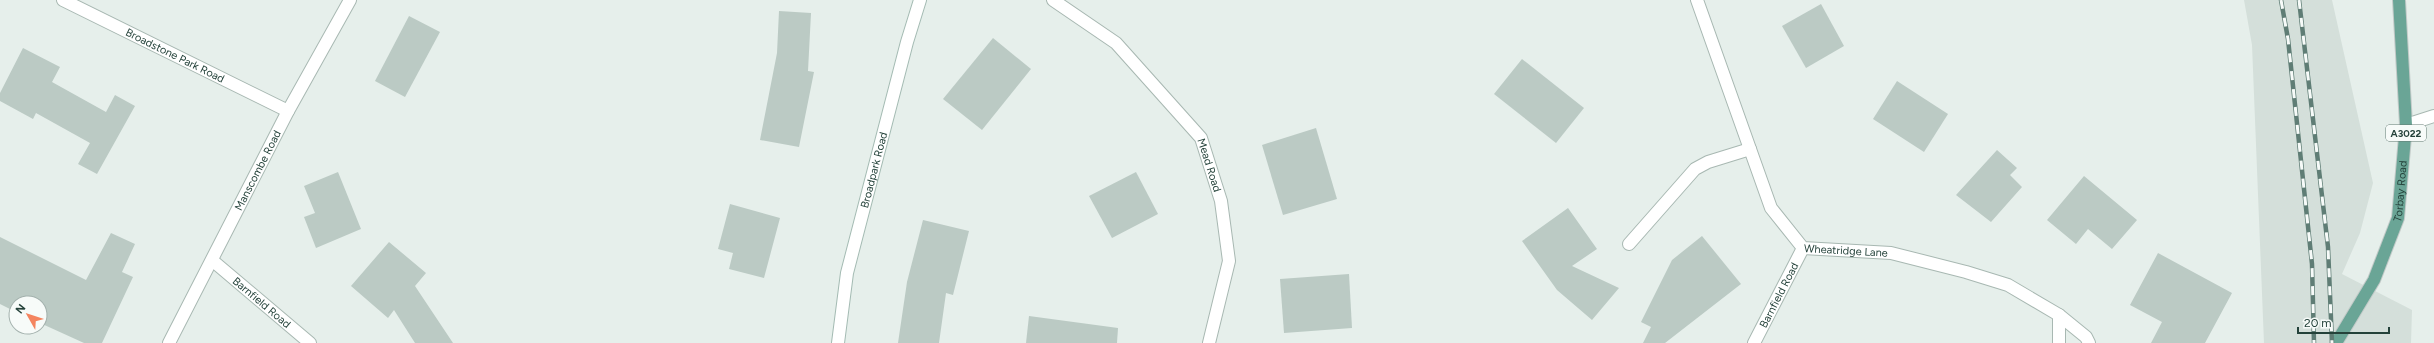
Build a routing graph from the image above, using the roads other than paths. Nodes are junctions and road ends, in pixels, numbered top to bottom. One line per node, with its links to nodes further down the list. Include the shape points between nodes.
1 (63, 0): 7 (street, Broadstone Park Road)
2 (350, 0): 7 (street, Manscombe Road)
3 (920, 0): 17 (street, Broadpark Road, via 847,273)
4 (1053, 0): 18 (street, Mead Road, via 1116,43 1201,138 1220,201 1229,262)
5 (1698, 0): 10 (street, Wheatridge Lane)
6 (2399, 0): 9 (main road, Torbay Road / A3022)
7 (288, 112): 13 (street, Manscombe Road)
8 (2434, 116): 9 (street)
9 (2406, 125): 22 (main road, Torbay Road / A3022, via 2398,218 2374,280)
10 (1750, 149): 11 (street, via 1708,162 1695,169); 12 (street, Wheatridge Lane, via 1771,208)
11 (1630, 244)
12 (1803, 248): 14 (street, Wheatridge Lane, via 1891,253 1966,272 2008,285); 19 (street, Barnfield Road)
13 (213, 262): 15 (street, Manscombe Road); 16 (street, Barnfield Road)
14 (2059, 315): 20 (street); 21 (street, Wheatridge Lane, via 2086,337)
15 (169, 343)
16 (310, 343)
17 (838, 343)
18 (1209, 343)
19 (1754, 343)
20 (2059, 343)
21 (2089, 343)
22 (2336, 343)

